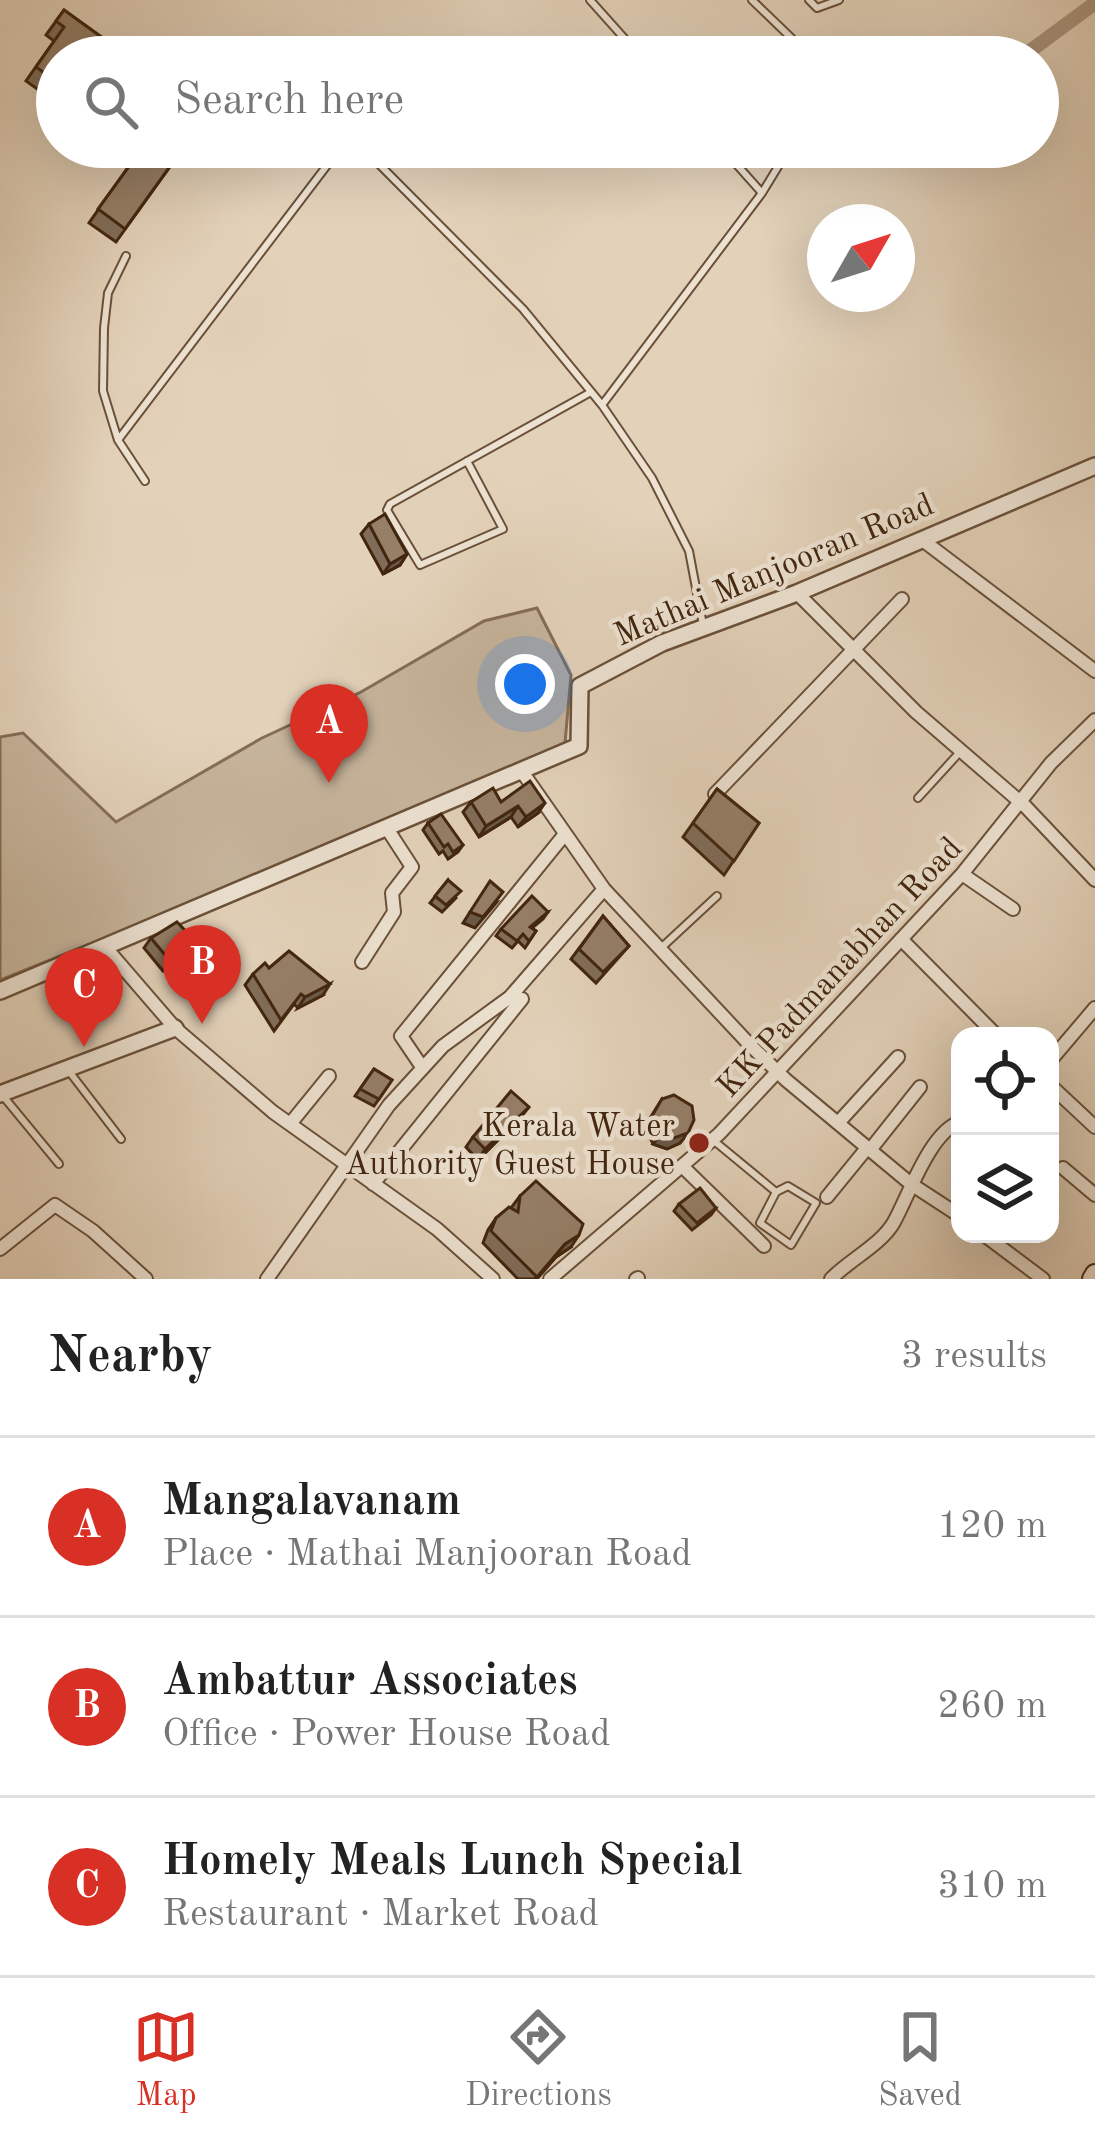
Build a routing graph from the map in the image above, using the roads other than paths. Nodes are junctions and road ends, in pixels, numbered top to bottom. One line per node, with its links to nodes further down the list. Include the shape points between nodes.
1 (590, 0): 5 (lane)
2 (752, 0): 6 (lane)
3 (809, 0): 4 (lane, via 817,8)
4 (839, 0)
5 (622, 36)
6 (789, 36)
7 (325, 168): 15 (lane)
8 (383, 168): 13 (lane, via 524,309)
9 (740, 168): 11 (lane)
10 (777, 168): 11 (lane)
11 (762, 193): 14 (lane)
12 (126, 256): 15 (lane, via 108,293 104,328 103,391)
13 (592, 392): 14 (lane); 16 (lane)
14 (602, 405): 22 (lane, via 689,551)
15 (118, 440): 18 (lane)
16 (467, 461): 16 (lane, via 387,510 420,565 503,530)
17 (1095, 466): 19 (street, Mathai Manjooran Road)
18 (145, 481)
19 (921, 539): 20 (street, Mathai Manjooran Road); 24 (street)
20 (797, 593): 22 (street, Mathai Manjooran Road); 23 (street)
21 (902, 599): 23 (street)
22 (703, 625): 27 (street, Mathai Manjooran Road, via 580,686 579,746)
23 (854, 650): 26 (street); 28 (street)
24 (1092, 663)
25 (1095, 720): 30 (street, KK Padmanabhan Road)
26 (961, 751): 29 (lane); 30 (street)
27 (523, 773): 31 (street, Mathai Manjooran Road); 32 (street)
28 (715, 794)
29 (918, 798)
30 (1020, 802): 33 (street, KK Padmanabhan Road); 34 (street)
31 (388, 830): 39 (street, Mathai Manjooran Road); 41 (street, via 412,867)
32 (566, 834): 35 (street); 50 (street, via 400,1036)
33 (962, 874): 37 (street); 38 (street, KK Padmanabhan Road)
34 (1095, 880)
35 (604, 889): 40 (street); 43 (street)
36 (718, 896): 40 (lane)
37 (1013, 909)
38 (901, 939): 45 (street); 51 (street, KK Padmanabhan Road)
39 (106, 948): 42 (street, Mathai Manjooran Road); 46 (street)
40 (661, 949): 51 (street)
41 (362, 962)
42 (0, 991)
43 (516, 998): 50 (street); 67 (street)
44 (1095, 1008): 47 (street)
45 (988, 1027)
46 (175, 1028): 49 (street); 56 (street)
47 (1059, 1050)
48 (898, 1057): 57 (street)
49 (66, 1067): 54 (street); 60 (lane)
50 (422, 1067): 64 (street)
51 (781, 1075): 57 (street); 61 (street, KK Padmanabhan Road)
52 (329, 1076): 56 (street)
53 (920, 1087): 62 (street)
54 (0, 1093): 63 (lane)
55 (1059, 1093): 59 (street)
56 (290, 1124): 64 (street)
57 (838, 1124): 62 (street)
58 (951, 1125): 68 (street)
59 (1095, 1127)
60 (121, 1139)
61 (713, 1140): 65 (street, KK Padmanabhan Road); 69 (lane)
62 (868, 1149): 68 (street); 71 (street)
63 (59, 1164)
64 (345, 1164): 67 (street); 77 (street)
65 (682, 1166): 74 (street); 79 (street, KK Padmanabhan Road)
66 (1063, 1168): 70 (street)
67 (373, 1184): 78 (street)
68 (911, 1184): 72 (street); 80 (street, via 892,1227)
69 (776, 1192): 69 (lane, via 788,1186 816,1203 791,1245 760,1223)
70 (1095, 1195)
71 (827, 1197)
72 (951, 1210)
73 (995, 1243): 81 (street)
74 (764, 1246)
75 (0, 1249): 76 (street, via 55,1205)
76 (146, 1279)
77 (267, 1279)
78 (493, 1279)
79 (550, 1279)
80 (831, 1279)
81 (1043, 1279)

